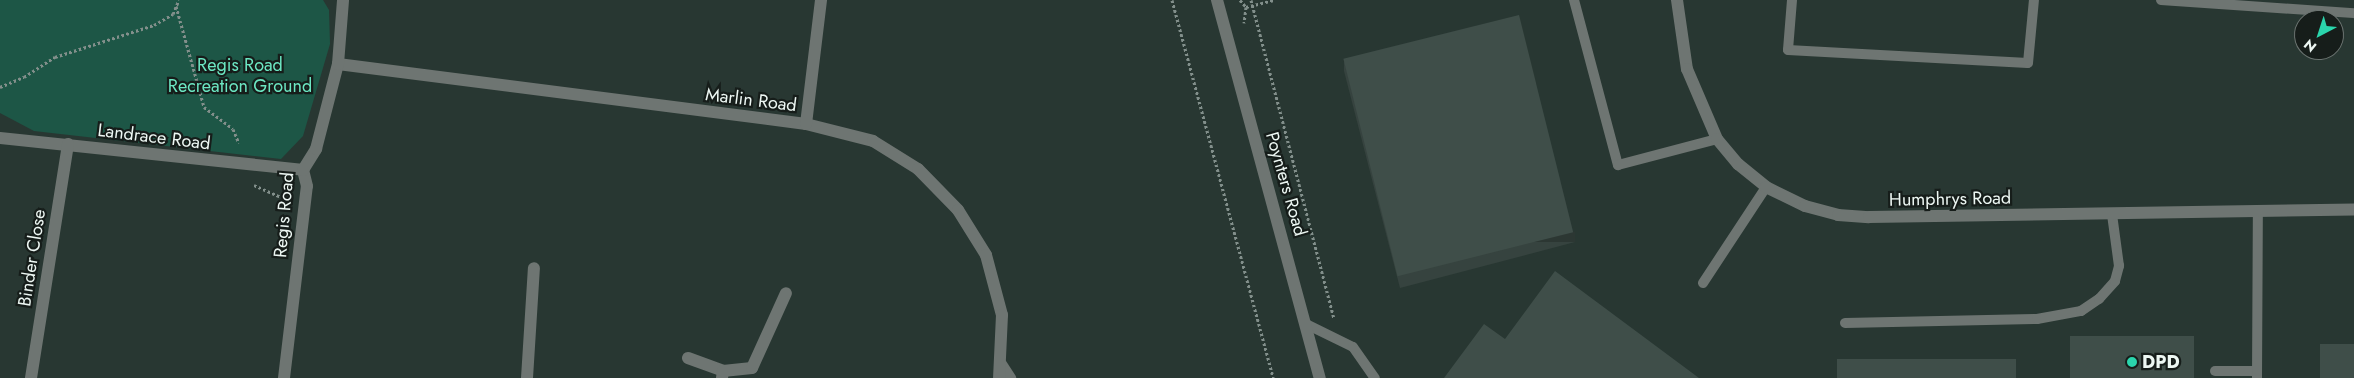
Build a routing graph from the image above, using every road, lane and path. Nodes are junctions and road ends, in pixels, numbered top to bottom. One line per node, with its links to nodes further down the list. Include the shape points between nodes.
1 (179, 0): 15 (path)
2 (343, 0): 17 (street, Regis Road)
3 (821, 0): 19 (street)
4 (1172, 0): 47 (path)
5 (1217, 0): 36 (street, Poynters Road)
6 (1240, 0): 14 (path, via 1246,7)
7 (1251, 0): 14 (path)
8 (1274, 0): 14 (path)
9 (1574, 0): 21 (lane, via 1618,165)
10 (1677, 0): 21 (street, Humphrys Road, via 1687,69)
11 (1792, 0): 12 (lane, via 1788,50 2028,63)
12 (2034, 0)
13 (2161, 0): 16 (lane)
14 (1253, 5): 34 (path)
15 (176, 6): 18 (path, via 173,14 154,25 63,54 24,78); 23 (path, via 204,107 233,129)
16 (2354, 13)
17 (338, 64): 19 (street, Marlin Road); 24 (street, Regis Road, via 316,149)
18 (0, 87)
19 (806, 124): 38 (street, Marlin Road, via 873,141 918,169 958,210 986,255 1002,316)
20 (0, 138): 22 (street, Landrace Road)
21 (1717, 139): 26 (street, Humphrys Road, via 1738,164)
22 (68, 144): 24 (street, Landrace Road, via 244,166); 42 (street, Binder Close)
23 (242, 151)
24 (303, 170): 43 (street, Regis Road, via 307,186)
25 (247, 182): 28 (path, via 287,200)
26 (1766, 187): 30 (street, Humphrys Road, via 1804,206 1838,215); 32 (lane)
27 (2354, 209): 29 (street, Humphrys Road)
28 (286, 210)
29 (2258, 210): 30 (street, Humphrys Road); 40 (lane)
30 (2112, 214): 35 (lane, via 2119,266 2115,281 2099,299 2081,312 2037,319)
31 (534, 268): 44 (street)
32 (1703, 284)
33 (786, 293): 41 (street, via 752,368)
34 (1335, 321)
35 (1845, 323)
36 (1306, 324): 48 (street, Poynters Road); 49 (lane, via 1353,347)
37 (688, 358): 41 (street)
38 (1002, 364): 45 (street, Marlin Road); 46 (lane)
39 (2215, 371): 40 (lane)
40 (2257, 374)
41 (722, 375)
42 (31, 378)
43 (284, 378)
44 (527, 378)
45 (999, 378)
46 (1011, 378)
47 (1273, 378)
48 (1320, 378)
49 (1375, 378)

